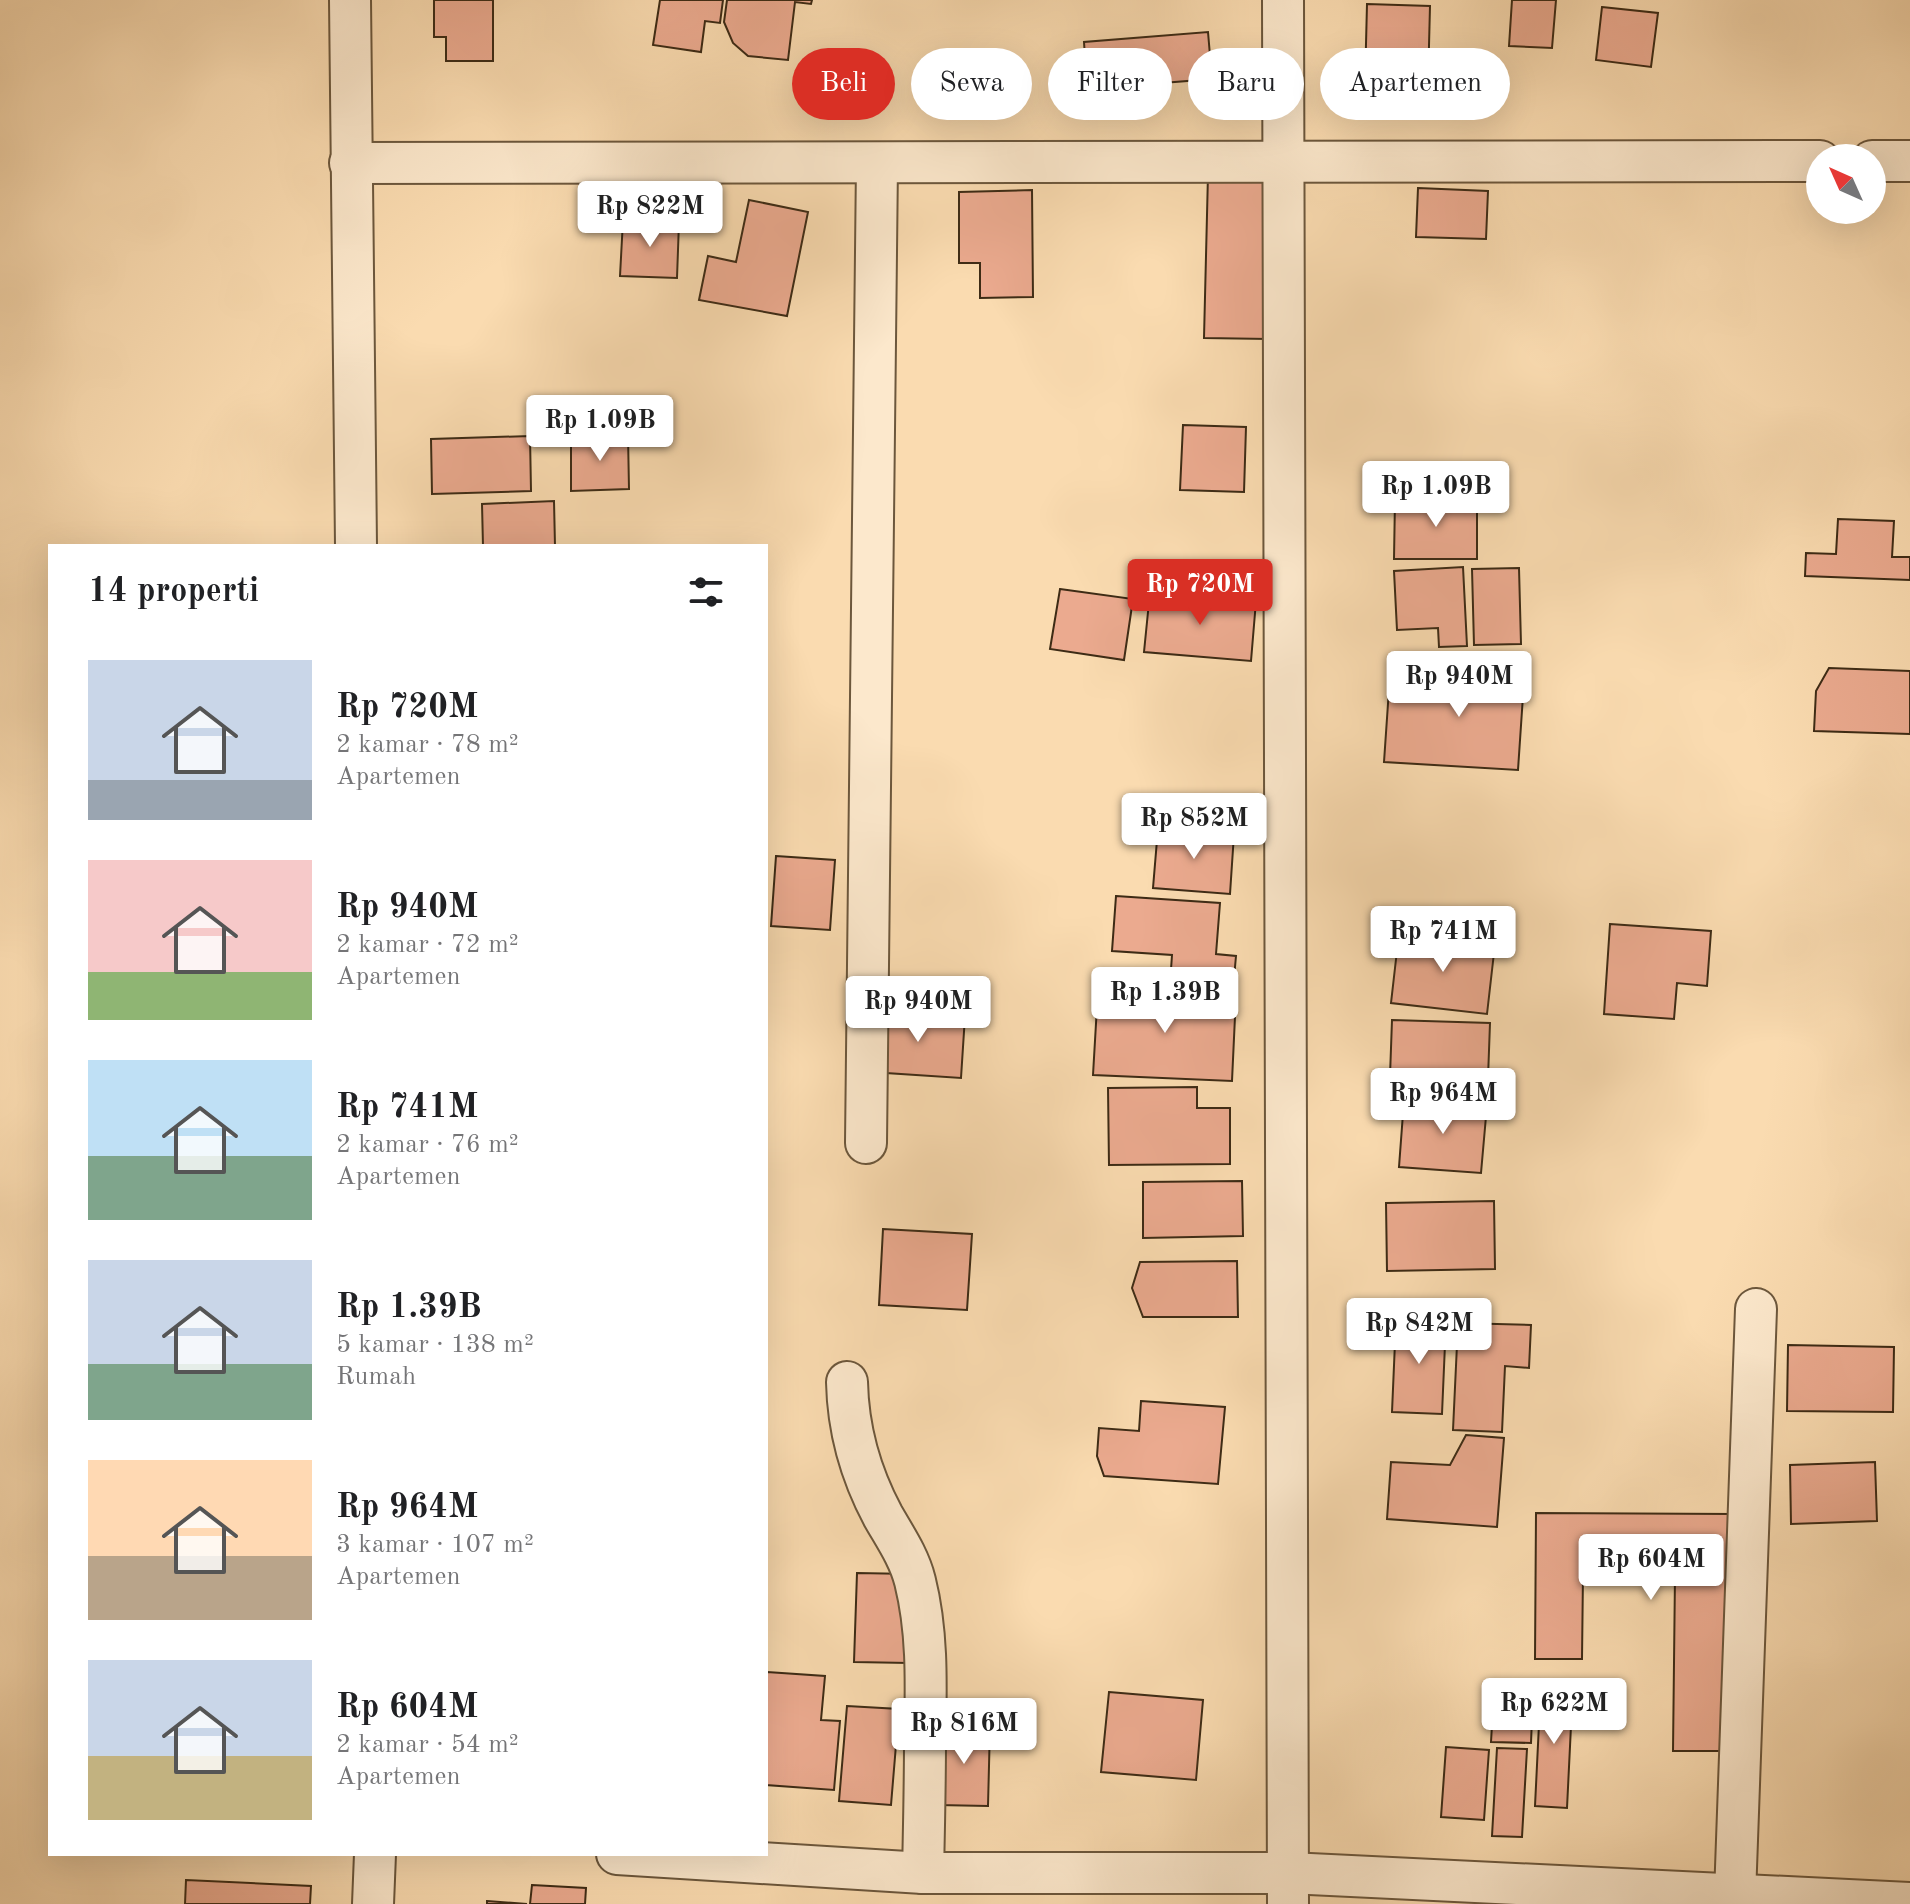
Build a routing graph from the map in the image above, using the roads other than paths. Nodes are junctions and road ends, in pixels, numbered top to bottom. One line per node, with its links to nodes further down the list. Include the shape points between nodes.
1 (350, 0): 7 (street)
2 (1283, 0): 6 (street)
3 (1806, 161): 6 (street)
4 (1886, 161): 5 (street)
5 (1910, 161)
6 (1282, 162): 8 (street); 16 (street)
7 (350, 163): 8 (street); 9 (street)
8 (877, 163): 10 (street)
9 (356, 544)
10 (866, 1143)
11 (1756, 1309): 17 (street)
12 (847, 1382): 15 (street, via 848,1416 866,1483 904,1551 923,1619)
13 (375, 1856): 19 (street)
14 (649, 1856): 15 (street)
15 (923, 1873): 16 (street)
16 (1289, 1889): 17 (street)
17 (1735, 1896): 18 (street)
18 (1910, 1903)
19 (373, 1904)

